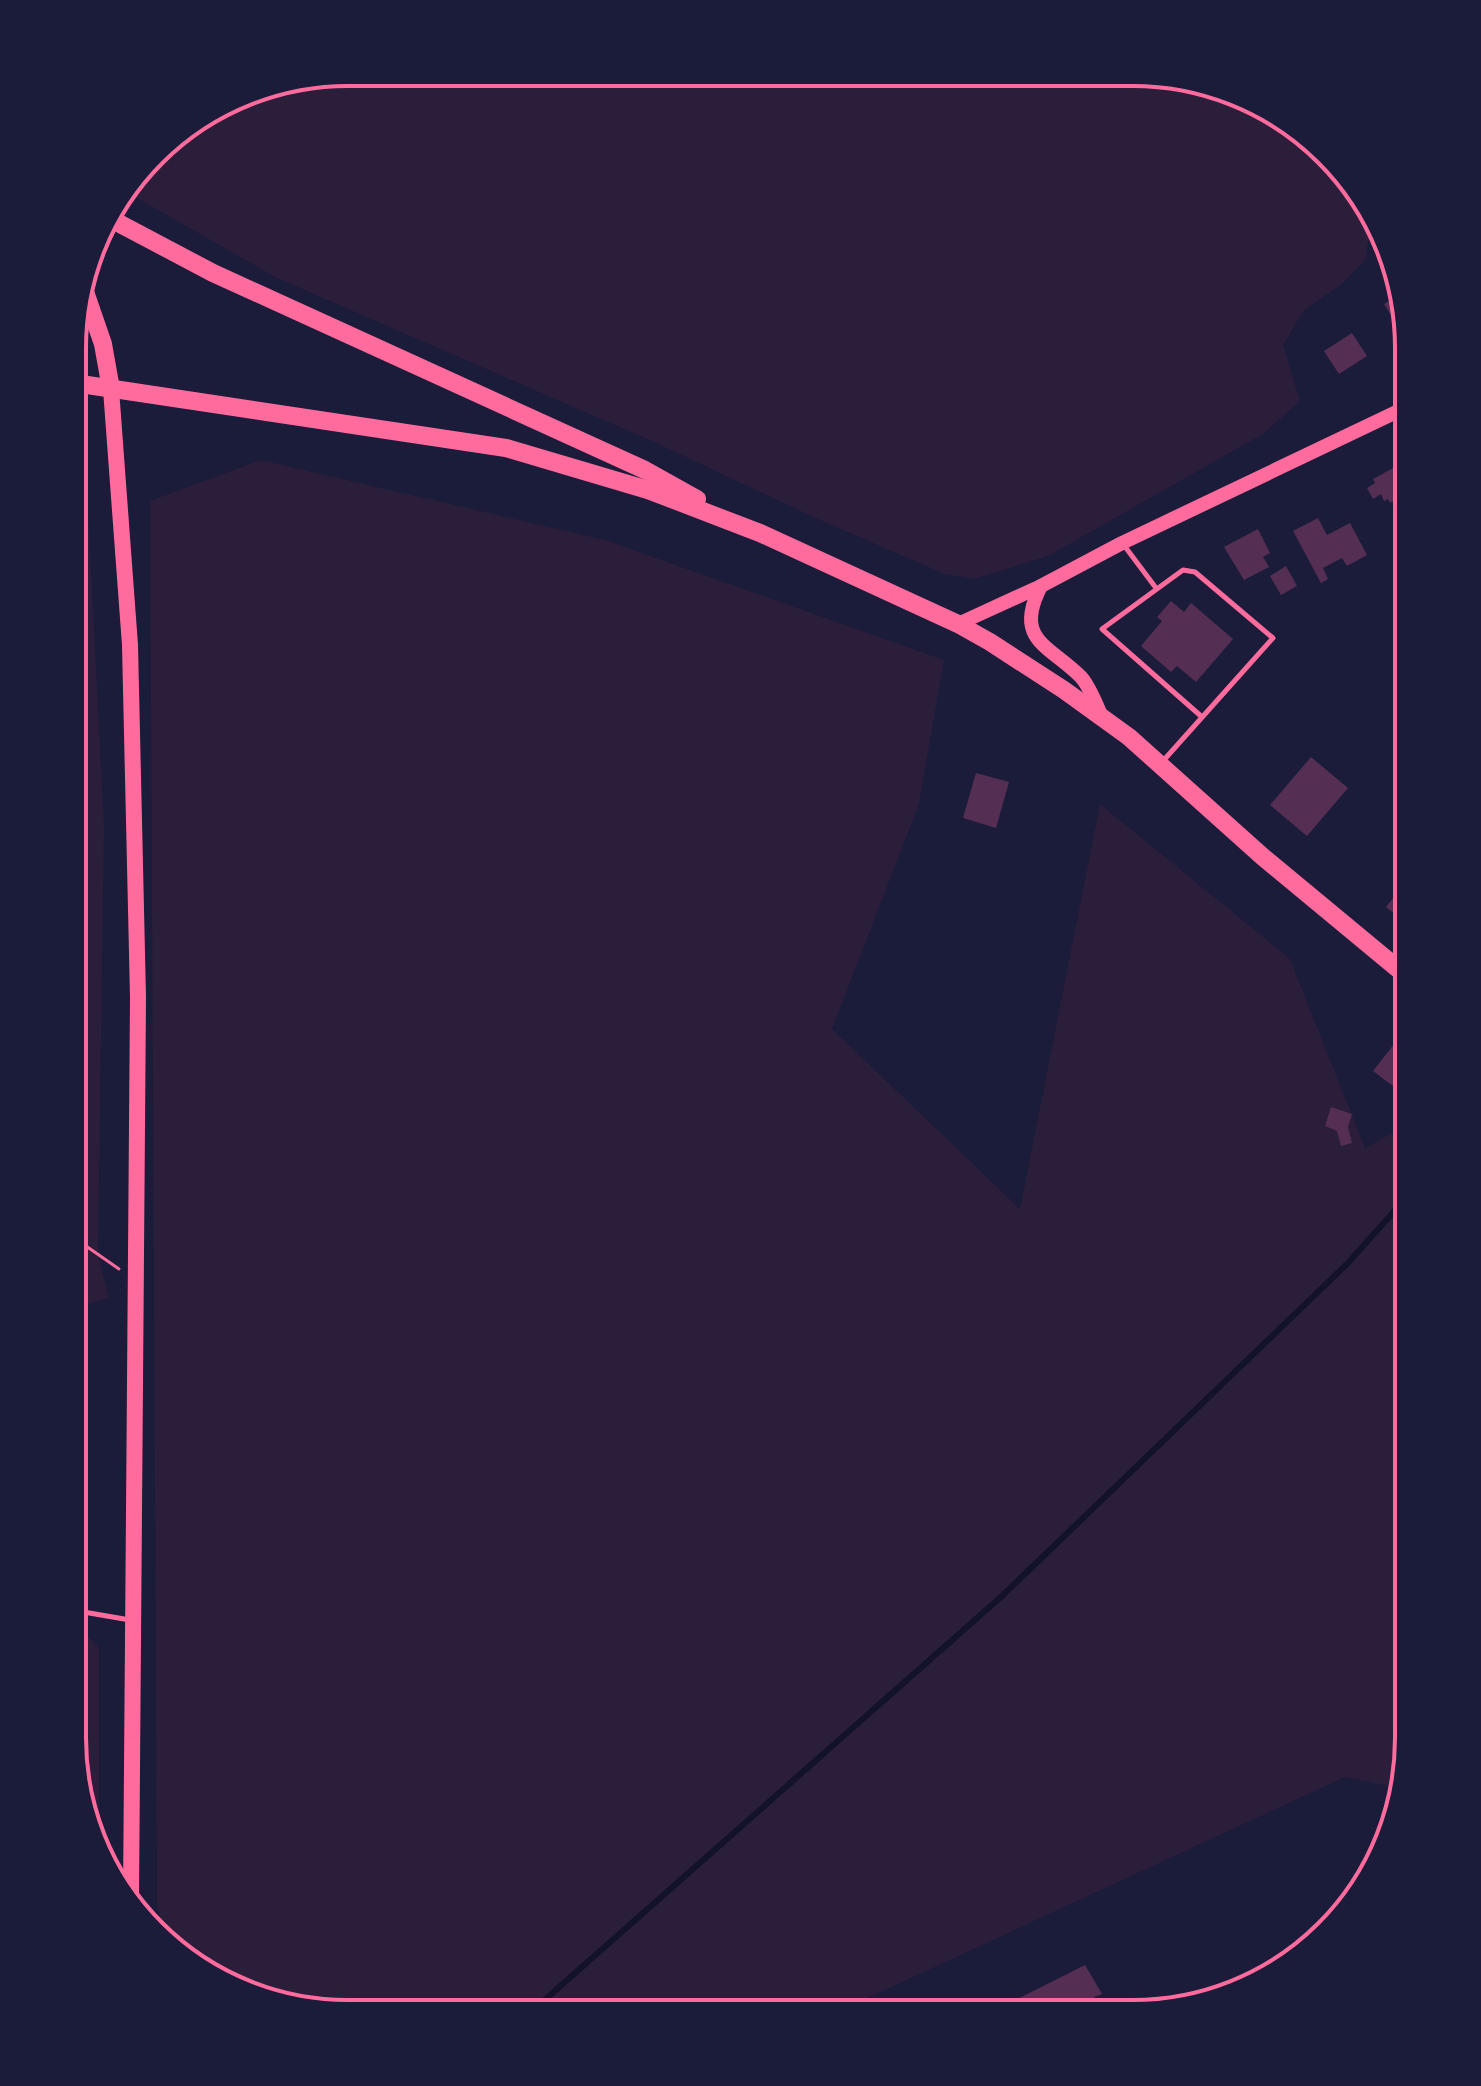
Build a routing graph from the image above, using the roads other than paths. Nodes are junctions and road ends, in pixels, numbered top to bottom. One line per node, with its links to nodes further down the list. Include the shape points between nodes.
1 (118, 223): 6 (main road, via 226,279 645,470)
2 (90, 305): 4 (main road)
3 (86, 385): 4 (main road)
4 (111, 389): 6 (main road, via 506,448 648,490); 16 (main road, via 130,645 138,997)
5 (1395, 413): 7 (street)
6 (760, 533): 10 (main road)
7 (1122, 543): 8 (street); 9 (lane)
8 (1041, 586): 10 (street); 11 (street, via 1030,607 1030,623 1054,657 1083,679)
9 (1156, 588): 12 (lane, via 1102,629); 12 (lane, via 1183,570 1195,572 1273,638)
10 (958, 624): 11 (main road)
11 (1102, 717): 13 (main road)
12 (1202, 717): 13 (lane)
13 (1159, 765): 14 (main road)
14 (1395, 966)
15 (86, 1612): 16 (lane)
16 (131, 1620): 17 (main road)
17 (131, 1885)

